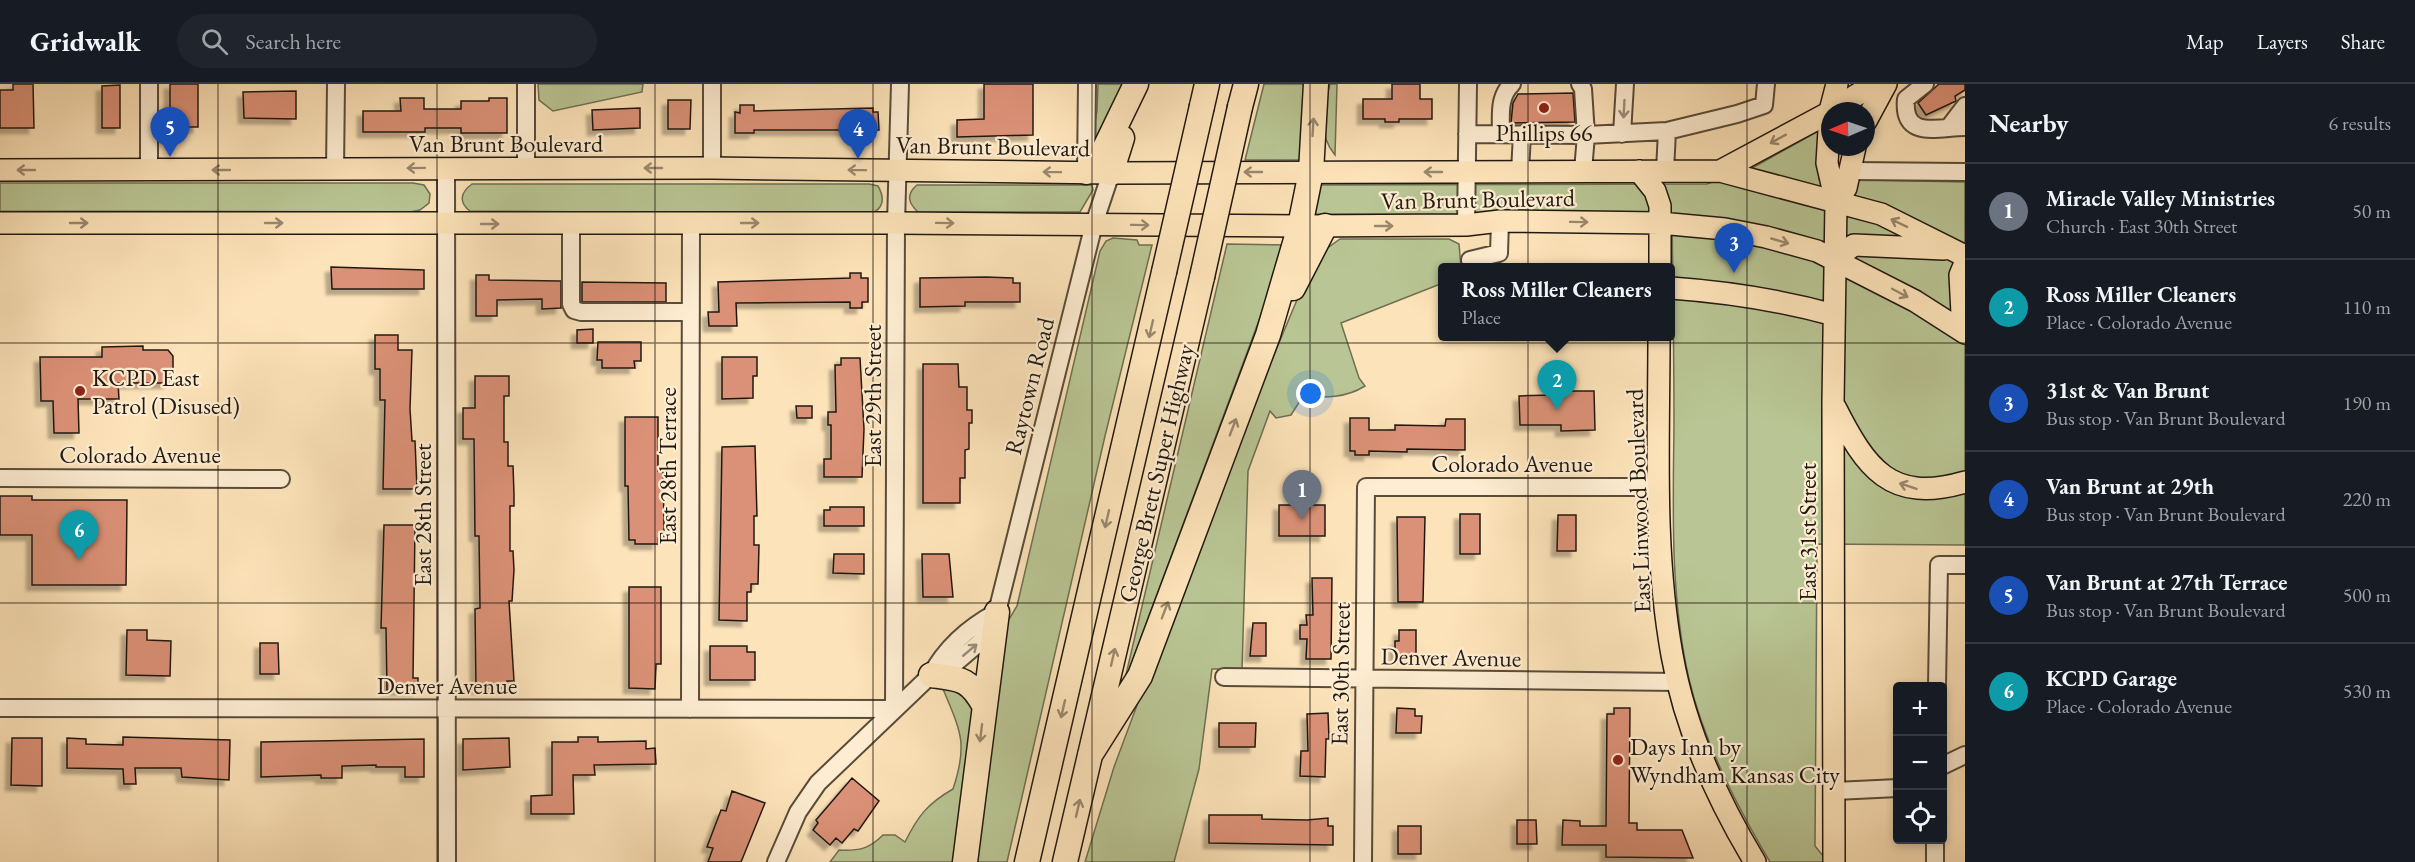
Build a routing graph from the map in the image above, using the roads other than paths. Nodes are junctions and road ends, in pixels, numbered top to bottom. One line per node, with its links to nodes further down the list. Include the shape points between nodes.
1 (149, 84): 39 (street)
2 (336, 84): 38 (street)
3 (526, 84): 35 (street)
4 (712, 84): 36 (street)
5 (900, 84): 40 (street, East 29th Street)
6 (1087, 84): 46 (street)
7 (1138, 84): 46 (highway, via 1104,150); 50 (highway)
8 (1316, 84): 47 (highway, one-way to 8)
9 (1467, 84): 27 (street)
10 (1512, 84): 28 (street, via 1505,90 1501,108)
11 (1580, 84): 31 (street)
12 (1625, 84): 30 (street, one-way to 30)
13 (1766, 84): 26 (street, via 1764,105)
14 (1837, 84): 20 (main road, East 31st Street)
15 (1886, 84): 22 (main road)
16 (1925, 84): 25 (street, via 1906,99 1909,121 1920,129)
17 (1862, 93): 21 (main road)
18 (1205, 95): 105 (highway, George Brett Super Highway, one-way to 105, bridge)
19 (1243, 95): 95 (highway, George Brett Super Highway, one-way to 19, bridge)
20 (1832, 102)
21 (1847, 102)
22 (1875, 104)
23 (1965, 106): 25 (street)
24 (1821, 117): 44 (main road, one-way to 44)
25 (1957, 127)
26 (1667, 131): 30 (street); 43 (street)
27 (1467, 134): 28 (street); 51 (street)
28 (1501, 134): 29 (street)
29 (1522, 134): 31 (street); 48 (street)
30 (1622, 134): 31 (street)
31 (1586, 135): 41 (street)
32 (1827, 156): 52 (main road, East 31st Street)
33 (1854, 156): 45 (main road, East 31st Street)
34 (446, 168): 35 (main road, Van Brunt Boulevard); 38 (main road, Van Brunt Boulevard, one-way to 38); 56 (street, East 28th Street)
35 (526, 168): 36 (main road, Van Brunt Boulevard, one-way to 35)
36 (712, 168): 40 (main road, Van Brunt Boulevard, one-way to 36)
37 (0, 170): 39 (main road, Van Brunt Boulevard, one-way to 37)
38 (335, 170): 39 (main road, Van Brunt Boulevard, one-way to 39)
39 (149, 171)
40 (899, 171): 46 (main road, Van Brunt Boulevard, one-way to 40); 55 (street, East 29th Street)
41 (1583, 171): 42 (main road, Van Brunt Boulevard); 48 (main road, Van Brunt Boulevard)
42 (1639, 171): 43 (main road, Van Brunt Boulevard); 60 (main road, via 1655,191)
43 (1665, 171): 44 (main road, Van Brunt Boulevard)
44 (1720, 171): 52 (main road, Van Brunt Boulevard)
45 (1852, 171): 49 (street); 52 (main road, East 31st Street)
46 (1086, 172): 50 (main road, Van Brunt Boulevard)
47 (1311, 172): 50 (main road, Van Brunt Boulevard, one-way to 50); 51 (main road, Van Brunt Boulevard, one-way to 47); 62 (highway)
48 (1520, 172): 51 (main road, Van Brunt Boulevard)
49 (1965, 172)
50 (1111, 173): 59 (street, Raytown Road)
51 (1467, 173): 61 (street)
52 (1836, 202): 64 (main road, Van Brunt Boulevard, one-way to 52, via 1881,214); 65 (main road, East 31st Street)
53 (1500, 221): 60 (main road, Van Brunt Boulevard, one-way to 60); 61 (main road, Van Brunt Boulevard); 66 (street, via 1499,253)
54 (0, 223): 56 (main road, Van Brunt Boulevard, one-way to 56)
55 (896, 223): 58 (main road, Van Brunt Boulevard, one-way to 55); 59 (main road, Van Brunt Boulevard, one-way to 59); 93 (street, East 29th Street)
56 (446, 224): 57 (main road, Van Brunt Boulevard, one-way to 57); 94 (street, East 28th Street)
57 (571, 224): 58 (main road, Van Brunt Boulevard); 70 (street, via 574,310)
58 (691, 224): 70 (street, East 28th Terrace)
59 (1095, 224): 62 (main road, Van Brunt Boulevard, one-way to 62); 84 (street, Raytown Road)
60 (1660, 224): 65 (main road, Van Brunt Boulevard, one-way to 65, via 1766,237); 67 (main road)
61 (1466, 225): 63 (main road, Van Brunt Boulevard, one-way to 61)
62 (1300, 226): 63 (main road, Van Brunt Boulevard); 74 (highway)
63 (1325, 226): 74 (highway)
64 (1961, 256): 65 (main road, via 1854,245); 72 (main road)
65 (1835, 259): 69 (main road, Van Brunt Boulevard, one-way to 69); 71 (main road, East 31st Street)
66 (1470, 260)
67 (1660, 263)
68 (1675, 288): 71 (main road, via 1723,291)
69 (1927, 308): 73 (main road); 76 (main road)
70 (691, 312): 92 (street, East 28th Terrace)
71 (1834, 315): 77 (main road, East 31st Street)
72 (1965, 320)
73 (1965, 333)
74 (1268, 335): 95 (highway, one-way to 74, via 1140,676)
75 (1659, 341): 82 (main road, East Linwood Boulevard)
76 (1965, 341)
77 (1833, 403): 80 (main road, one-way to 77, via 1942,489 1913,489 1889,478 1871,467 1855,448); 99 (main road, East 31st Street)
78 (0, 478): 79 (street, Colorado Avenue)
79 (281, 478)
80 (1965, 482)
81 (1366, 487): 82 (street, Colorado Avenue); 87 (street, East 30th Street)
82 (1658, 487): 88 (main road, East Linwood Boulevard, via 1664,600)
83 (1965, 565): 89 (street, via 1939,565)
84 (997, 612): 85 (street, Raytown Road, via 987,636 952,666); 90 (highway)
85 (931, 675): 90 (highway, via 957,678 974,687); 93 (street, Raytown Road)
86 (1224, 677): 87 (street, Denver Avenue)
87 (1364, 680): 88 (street, Denver Avenue); 107 (street, East 30th Street)
88 (1678, 682): 108 (main road, East Linwood Boulevard, via 1701,758)
89 (1937, 682)
90 (984, 705): 104 (highway, one-way to 104)
91 (0, 708): 94 (street, Denver Avenue)
92 (690, 709): 93 (street, Denver Avenue); 94 (street, Denver Avenue)
93 (894, 709): 103 (street, Raytown Road, via 818,783 798,812)
94 (447, 710): 102 (street, East 28th Street)
95 (1090, 755): 106 (highway, George Brett Super Highway, one-way to 95)
96 (1965, 755): 97 (street)
97 (1947, 764)
98 (1893, 788): 99 (street)
99 (1835, 791): 101 (main road, East 31st Street)
100 (1935, 844): 109 (street)
101 (1837, 860)
102 (447, 862)
103 (776, 862)
104 (965, 862)
105 (1028, 862)
106 (1065, 862)
107 (1363, 862)
108 (1755, 862)
109 (1935, 862)

